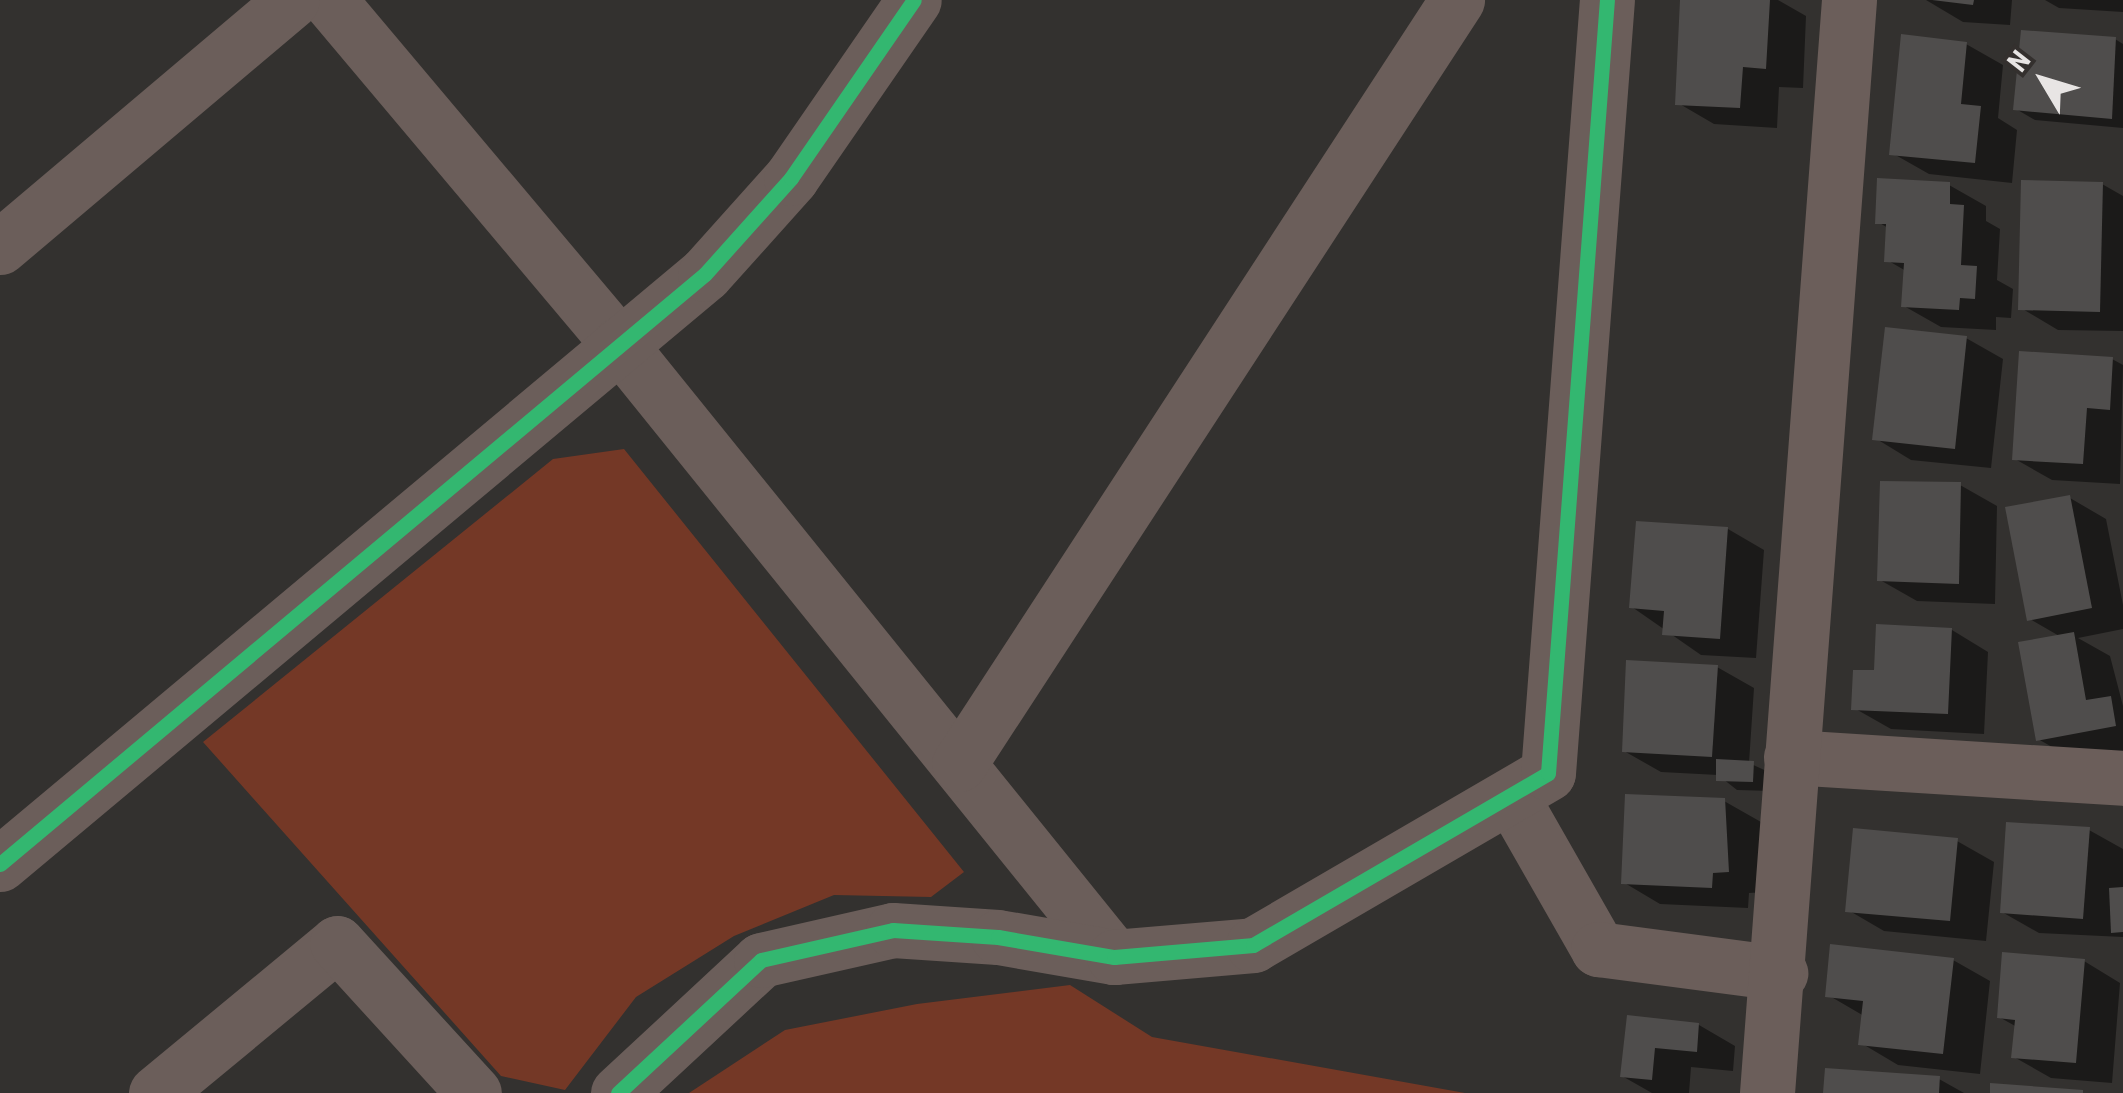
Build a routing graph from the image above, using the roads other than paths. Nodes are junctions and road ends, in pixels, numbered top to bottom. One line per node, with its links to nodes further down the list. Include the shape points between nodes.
1 (292, 0): 7 (street)
2 (329, 0): 8 (street)
3 (914, 0): 8 (street, via 791,178 705,274)
4 (1457, 0): 10 (street)
5 (1607, 0): 12 (street, via 1548,773)
6 (1849, 0): 9 (street)
7 (0, 247)
8 (619, 344): 10 (street); 13 (street)
9 (1791, 757): 11 (street); 15 (street)
10 (959, 764): 14 (street)
11 (2123, 778)
12 (1512, 798): 14 (street, via 1254,945); 15 (street, via 1598,949)
13 (0, 864)
14 (1114, 956): 18 (street, via 998,937 893,930 761,960)
15 (1780, 973): 19 (street)
16 (156, 1093): 17 (street, via 337,943)
17 (474, 1093)
18 (618, 1093)
19 (1767, 1093)

